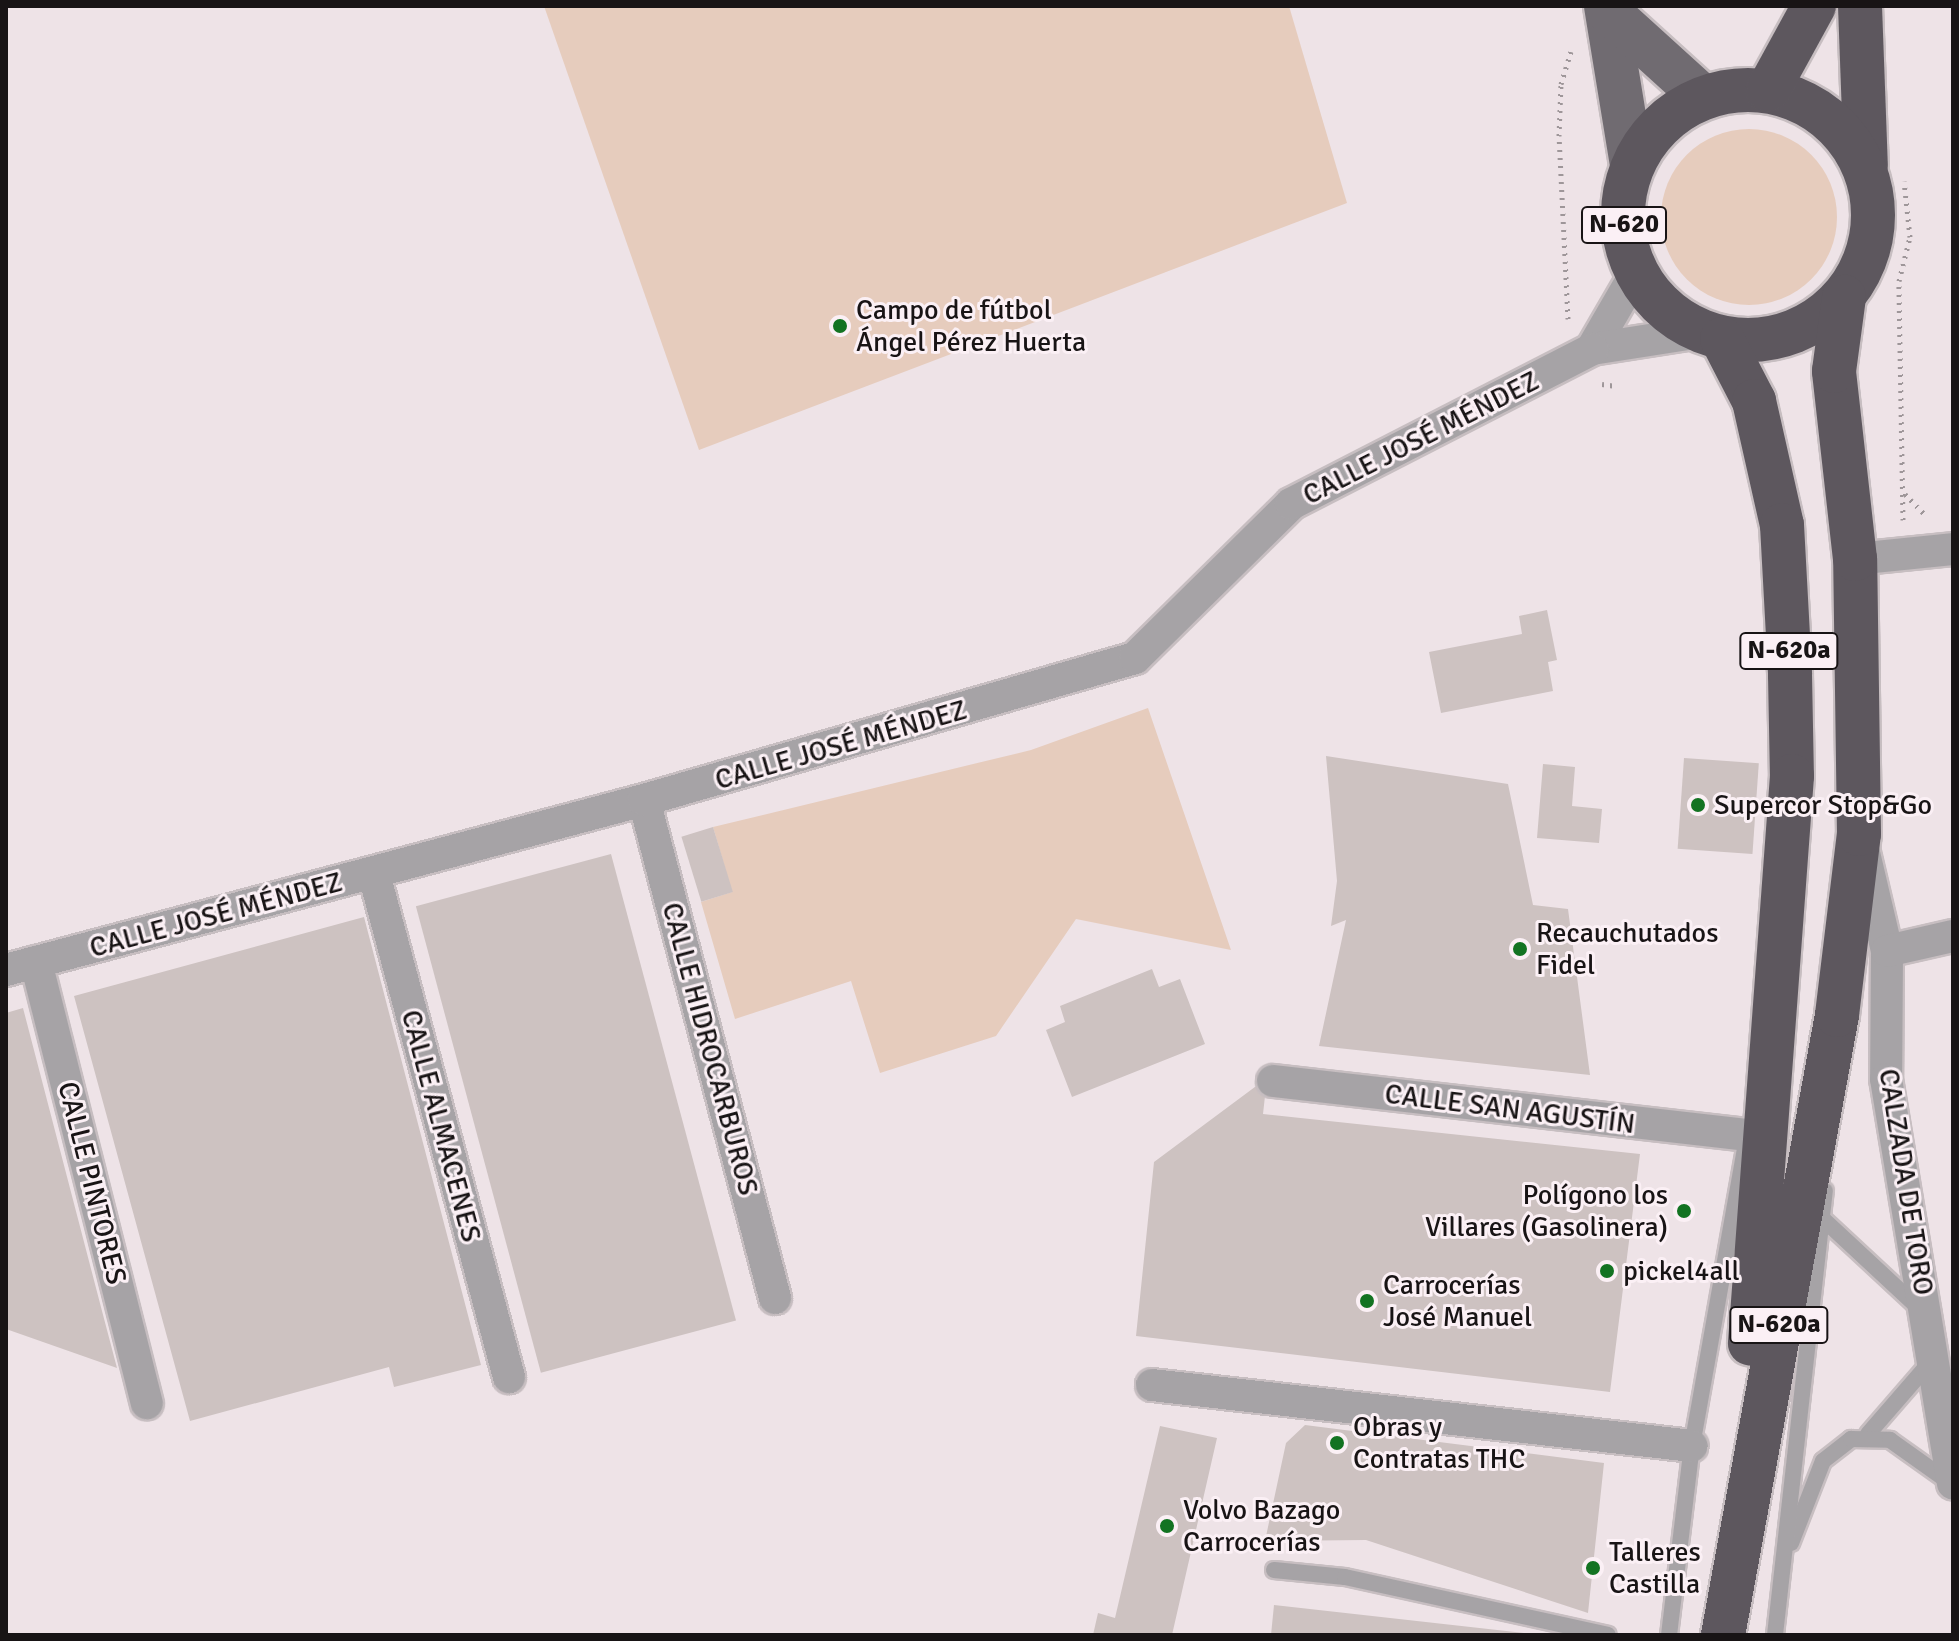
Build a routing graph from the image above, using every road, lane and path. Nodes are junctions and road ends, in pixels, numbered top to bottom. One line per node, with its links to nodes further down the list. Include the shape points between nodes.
1 (1814, 6): 5 (highway)
2 (1860, 6): 8 (highway, N-620)
3 (1607, 8): 6 (main road); 7 (main road)
4 (1576, 42): 12 (path, via 1561,84 1561,204 1570,329)
5 (1768, 90): 6 (highway, N-620); 8 (highway, N-620, via 1809,103)
6 (1703, 97): 7 (highway, N-620, via 1673,113)
7 (1632, 165): 9 (highway, N-620, via 1623,200)
8 (1883, 166): 10 (highway, N-620, via 1870,243); 15 (path, via 1910,237 1899,281)
9 (1636, 273): 11 (highway, N-620, via 1663,308); 12 (street)
10 (1844, 297): 11 (highway, N-620, via 1809,325 1781,335); 16 (highway, N-620a, via 1834,371)
11 (1711, 335): 12 (street, CALLE JOSÉ MÉNDEZ); 23 (highway, N-620a, via 1754,401 1782,525 1792,776)
12 (1587, 351): 13 (path, via 1605,388); 17 (street, CALLE JOSÉ MÉNDEZ, via 1291,504 1135,658)
13 (1616, 386)
14 (1953, 549): 15 (street)
15 (1901, 557): 16 (street)
16 (1855, 559): 18 (highway, N-620a)
17 (644, 800): 19 (street, CALLE JOSÉ MÉNDEZ); 28 (street, CALLE HIDROCARBUROS)
18 (1859, 834): 21 (street, CALZADA DE TORO); 24 (highway, N-620a)
19 (374, 874): 22 (street, CALLE JOSÉ MÉNDEZ); 31 (street, CALLE ALMACENES)
20 (1953, 936): 21 (street)
21 (1887, 951): 29 (street, CALZADA DE TORO, via 1886,1079)
22 (21, 966): 33 (street, CALLE PINTORES)
23 (1780, 974): 26 (lane); 41 (highway, N-620a)
24 (1837, 1015): 27 (lane); 41 (highway, N-620a)
25 (1273, 1081): 26 (street, CALLE SAN AGUSTÍN)
26 (1748, 1135): 35 (lane)
27 (1823, 1219): 29 (lane); 37 (lane)
28 (775, 1298)
29 (1927, 1316): 30 (street, CALZADA DE TORO)
30 (1934, 1358): 34 (lane); 36 (street, CALZADA DE TORO)
31 (509, 1377)
32 (1152, 1385): 35 (street)
33 (147, 1403)
34 (1868, 1434): 36 (lane, via 1912,1451); 37 (lane, via 1823,1461)
35 (1692, 1446): 40 (lane)
36 (1953, 1484)
37 (1783, 1563): 42 (lane)
38 (1274, 1570): 39 (lane, via 1345,1577)
39 (1608, 1635)
40 (1669, 1635)
41 (1722, 1635)
42 (1775, 1635)

